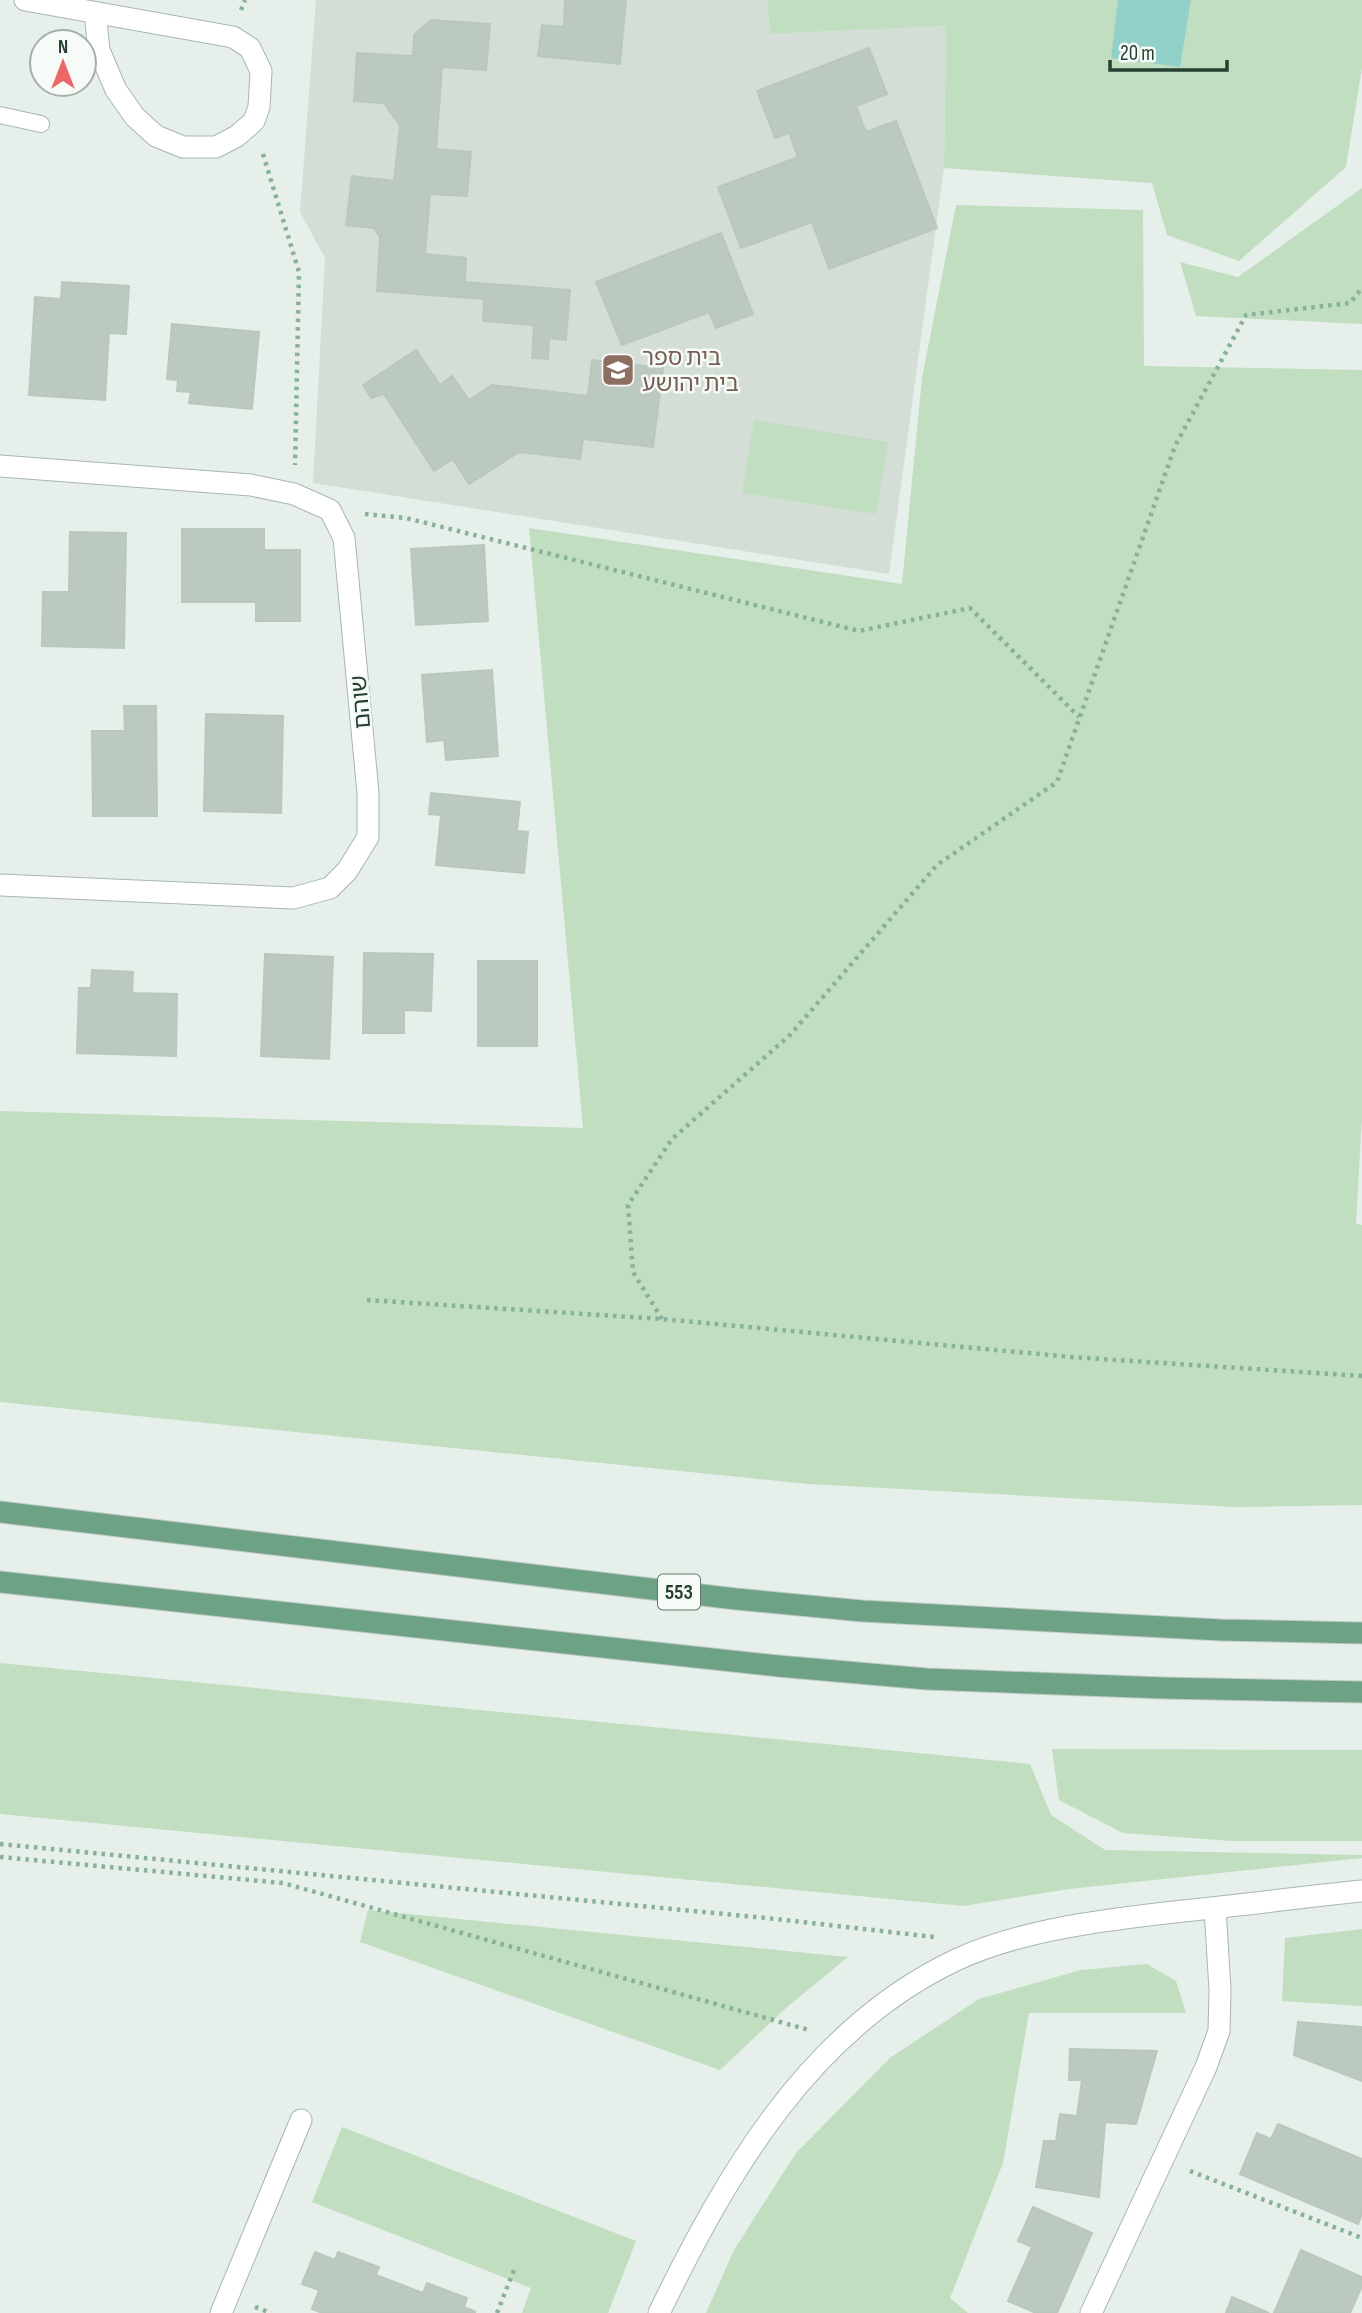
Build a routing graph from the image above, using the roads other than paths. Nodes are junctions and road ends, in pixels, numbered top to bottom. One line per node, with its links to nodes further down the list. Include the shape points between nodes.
1 (25, 0): 2 (street)
2 (95, 13): 2 (street, via 99,50 116,90 156,136 183,147 216,147 254,121 261,71 250,48 233,37)
3 (0, 115): 4 (lane)
4 (41, 124)
5 (0, 466): 6 (street, שוהם, via 251,485 294,494 330,510 344,538 368,793 368,837 347,871 330,887 293,898)
6 (0, 885)
7 (0, 1512): 9 (main road, 553, via 862,1611)
8 (0, 1582): 10 (main road, via 928,1679)
9 (1362, 1633)
10 (1362, 1692)
11 (1362, 1891): 12 (street)
12 (1215, 1908): 15 (street, via 1111,1919 1001,1944 957,1960 874,2011 786,2098 738,2166); 16 (street, via 1219,2031)
13 (301, 2120): 14 (street)
14 (221, 2313)
15 (659, 2313)
16 (1091, 2313)

